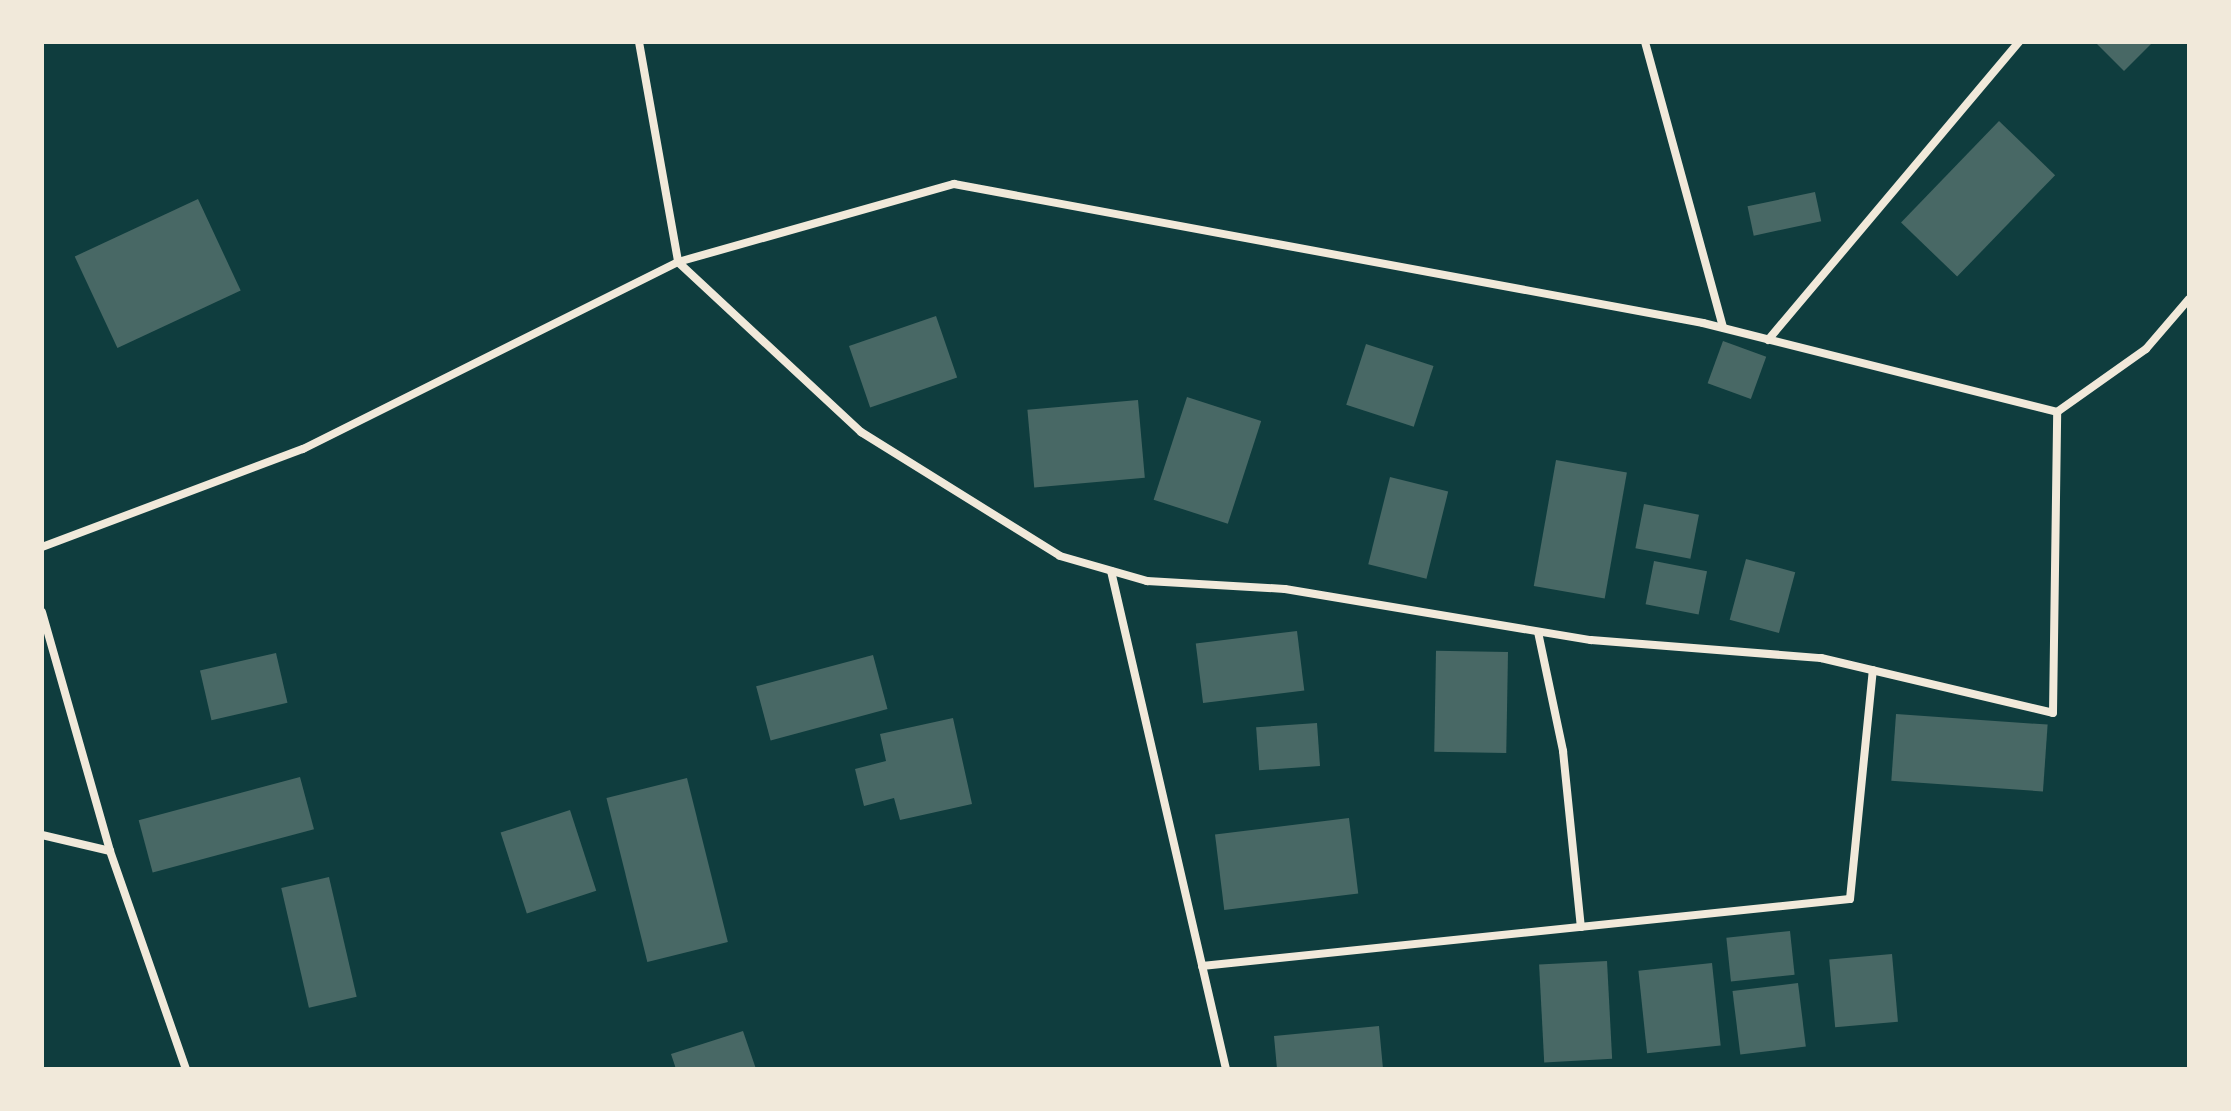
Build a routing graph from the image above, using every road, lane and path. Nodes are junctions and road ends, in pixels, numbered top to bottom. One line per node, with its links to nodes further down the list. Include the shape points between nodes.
1 (639, 42): 4 (street)
2 (1645, 42): 6 (street)
3 (2019, 42): 7 (street)
4 (678, 262): 6 (street, via 954,184); 9 (street, via 303,449); 10 (street, via 861,432 1060,556)
5 (2189, 299): 8 (street, via 2146,349)
6 (1723, 328): 7 (street)
7 (1768, 340): 8 (street)
8 (2057, 412): 13 (street, via 2053,713)
9 (42, 547)
10 (1111, 571): 12 (street, via 1147,581 1285,589); 17 (street)
11 (42, 612): 15 (street)
12 (1538, 632): 13 (street, via 1821,658); 16 (street, via 1563,751)
13 (1873, 670): 16 (street, via 1850,899)
14 (42, 835): 15 (street)
15 (110, 851): 18 (street)
16 (1581, 927): 17 (street)
17 (1202, 966): 19 (street)
18 (186, 1069)
19 (1226, 1069)

